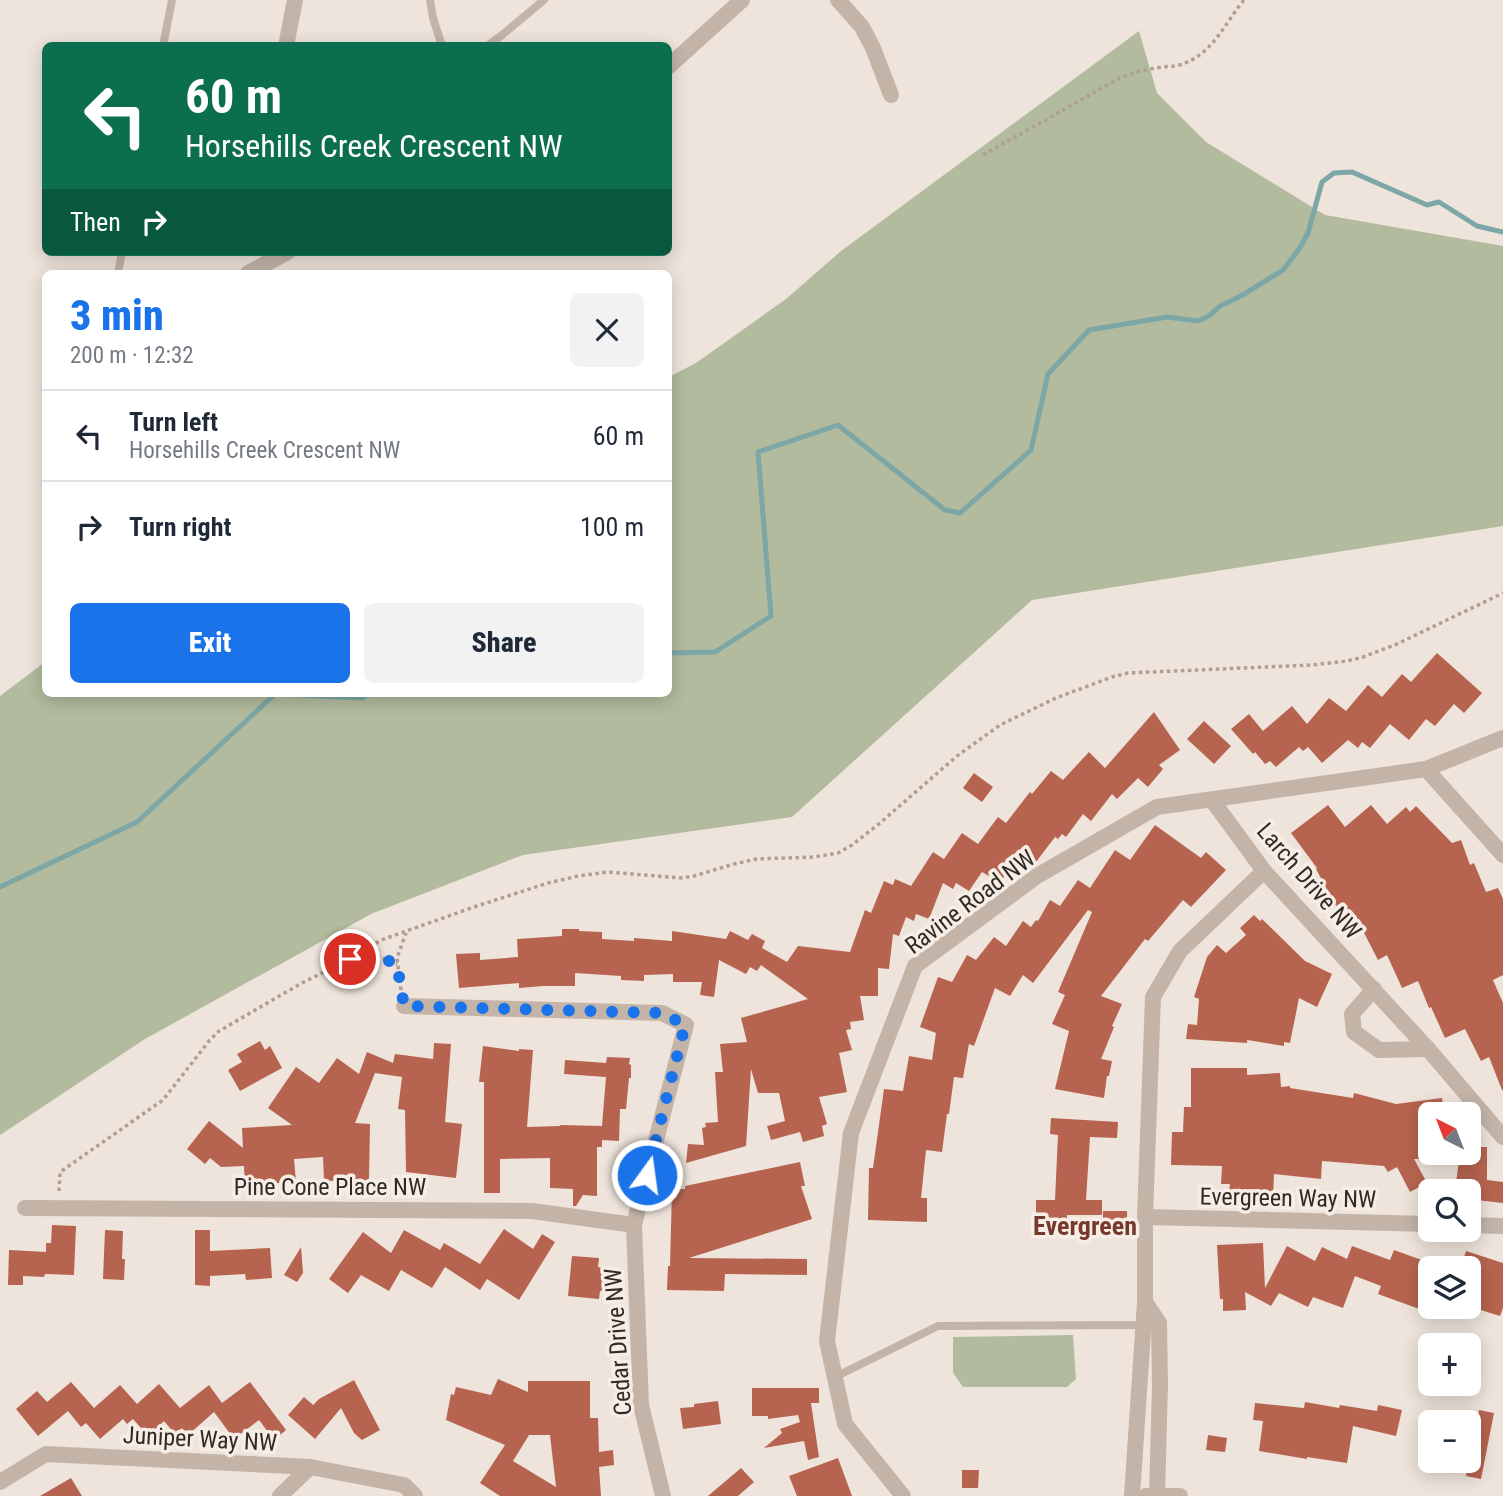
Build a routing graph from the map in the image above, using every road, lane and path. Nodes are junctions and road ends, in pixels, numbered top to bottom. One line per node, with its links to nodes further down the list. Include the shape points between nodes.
1 (172, 0): 8 (lane)
2 (295, 0): 9 (street)
3 (430, 0): 10 (lane)
4 (544, 0): 11 (lane)
5 (741, 0): 12 (street)
6 (838, 0): 13 (street, via 862,27)
7 (1244, 0): 14 (path, via 1216,40 1190,60 1133,72)
8 (164, 42)
9 (287, 42)
10 (441, 42)
11 (493, 42)
12 (672, 63)
13 (891, 95)
14 (983, 155)
15 (280, 256): 16 (street)
16 (254, 270)
17 (1503, 593): 23 (path, via 1397,644 1346,661 1128,673 1056,698 1008,721 957,756 880,824 838,853 756,859 681,878 608,872 578,876)
18 (1503, 738): 19 (street, Ravine Road NW)
19 (1426, 769): 20 (street, Ravine Road NW); 21 (street)
20 (1212, 800): 22 (street, Larch Drive NW); 38 (street, Ravine Road NW, via 1157,807 1037,876 915,966 851,1133 827,1341)
21 (1503, 855)
22 (1264, 870): 26 (street, Larch Drive NW); 32 (street, via 1180,951 1153,997)
23 (406, 931): 24 (path); 25 (path)
24 (363, 951): 25 (path); 31 (path, via 219,1031 163,1100 60,1174)
25 (397, 964): 27 (path)
26 (1374, 989): 28 (street, Larch Drive NW); 28 (street, via 1352,1014 1354,1032 1379,1050)
27 (404, 1006): 34 (street, Cedar Drive NW, via 662,1013 685,1025)
28 (1428, 1049): 29 (street, Larch Drive NW)
29 (1503, 1137)
30 (25, 1208): 31 (street, Pine Cone Place NW)
31 (58, 1208): 34 (street, Pine Cone Place NW, via 532,1211)
32 (1145, 1217): 33 (street, Evergreen Way NW); 37 (street, via 1145,1302)
33 (1418, 1224)
34 (634, 1225): 43 (street, Cedar Drive NW, via 641,1405)
35 (1481, 1225): 36 (street)
36 (1503, 1226)
37 (1151, 1324): 38 (lane, via 938,1326); 45 (street); 47 (street, via 1160,1385)
38 (835, 1377): 44 (street, Ravine Road NW, via 845,1424)
39 (310, 1467): 40 (street, Juniper Way NW, via 46,1454); 41 (street, Juniper Way NW); 42 (street)
40 (0, 1482)
41 (410, 1490)
42 (280, 1496)
43 (663, 1496)
44 (903, 1496)
45 (1132, 1496)
46 (1146, 1496): 47 (street)
47 (1157, 1496): 48 (street)
48 (1180, 1496)

